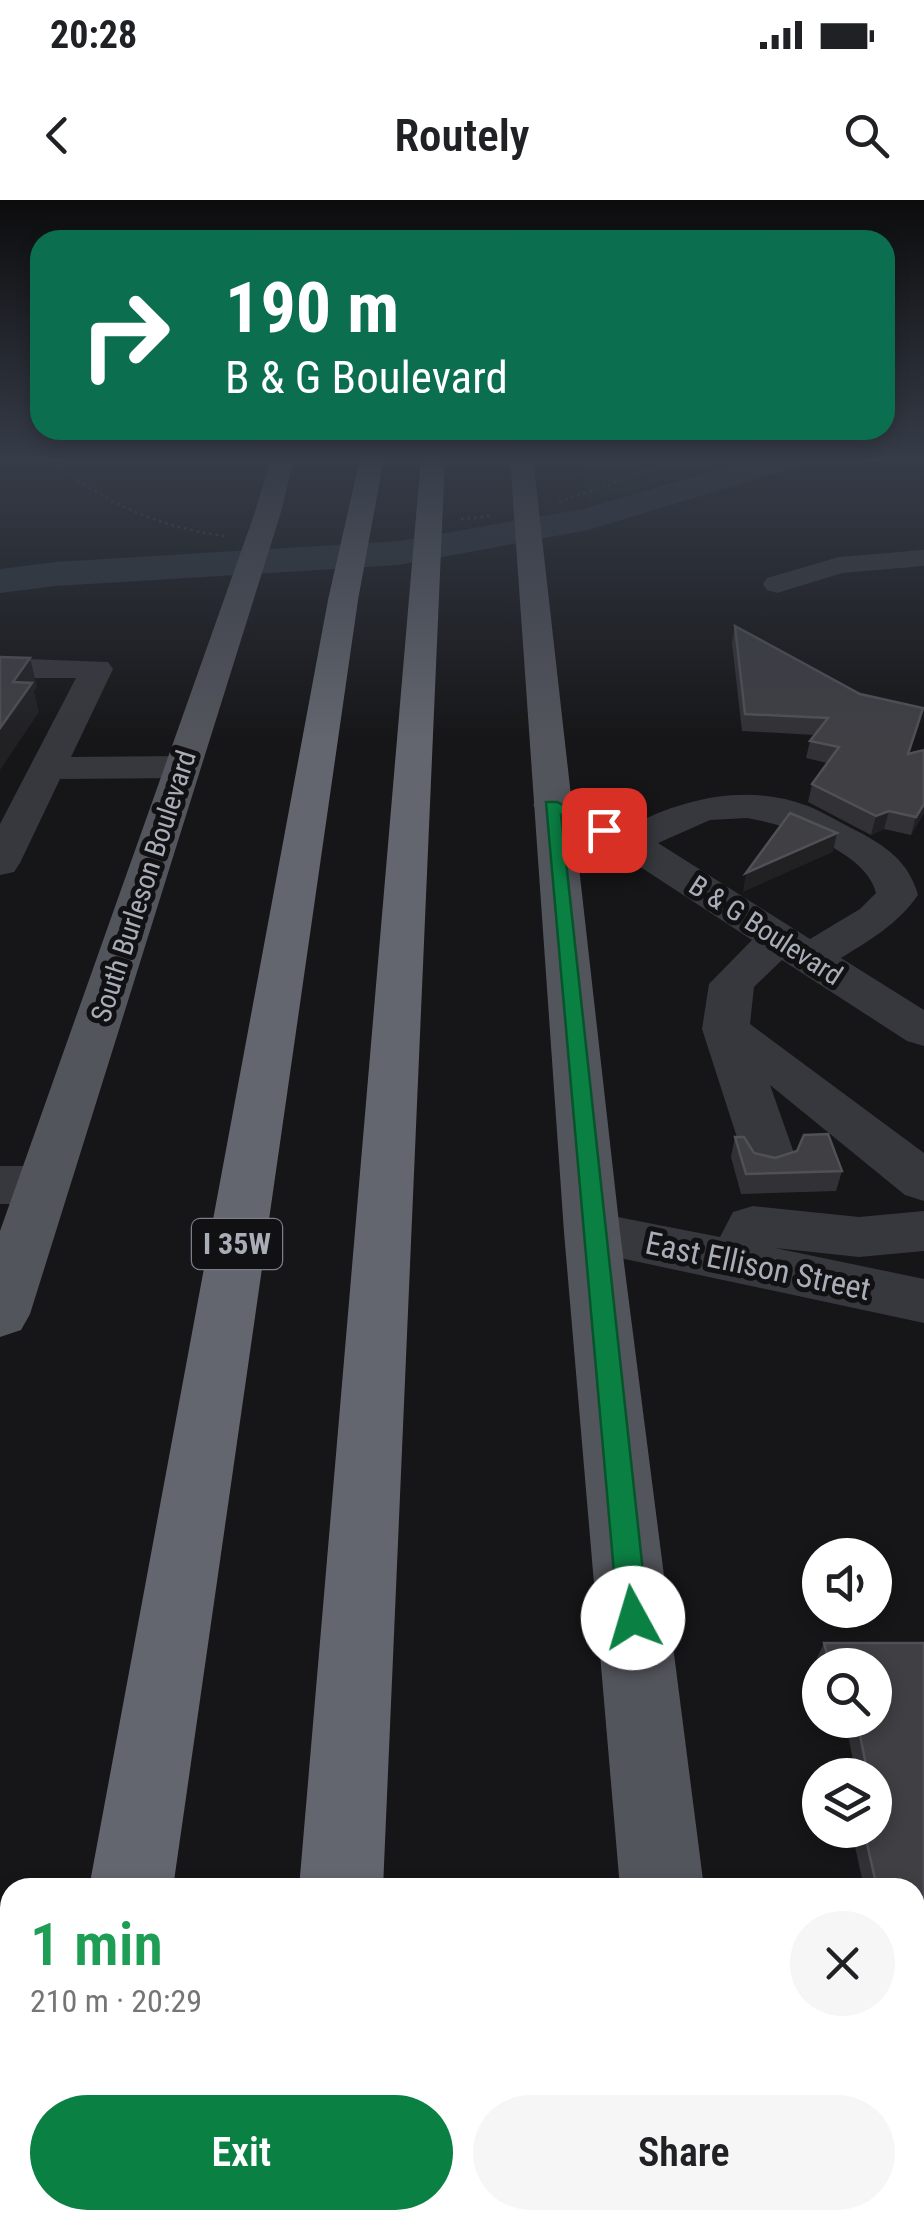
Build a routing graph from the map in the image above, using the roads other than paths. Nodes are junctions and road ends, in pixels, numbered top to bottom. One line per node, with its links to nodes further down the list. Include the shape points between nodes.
1 (254, 553): 8 (main road, South Burleson Boulevard)
2 (352, 553): 26 (highway, I 35W)
3 (426, 553): 27 (highway)
4 (530, 553): 10 (main road)
5 (924, 558): 6 (street, via 839,565)
6 (777, 584)
7 (0, 668): 9 (street, via 97,669)
8 (183, 767): 9 (street); 19 (main road, South Burleson Boulevard)
9 (49, 768): 13 (street)
10 (552, 805): 11 (street, B & G Boulevard); 21 (main road)
11 (630, 843): 14 (street, via 706,809 747,806 794,814 865,851 892,874); 15 (street, B & G Boulevard)
12 (924, 848): 14 (street)
13 (0, 863)
14 (896, 895): 15 (street, via 875,918)
15 (794, 948): 16 (street, via 732,984); 17 (street, B & G Boulevard)
16 (726, 1029): 18 (street); 20 (street)
17 (924, 1031)
18 (914, 1166)
19 (21, 1185): 25 (main road, South Burleson Boulevard)
20 (782, 1193): 22 (street, via 859,1237); 23 (street, via 753,1226)
21 (592, 1232): 23 (street, East Ellison Street); 28 (main road)
22 (924, 1232)
23 (738, 1262): 24 (street, East Ellison Street)
24 (924, 1301)
25 (0, 1314)
26 (133, 1878)
27 (342, 1878)
28 (661, 1878)

